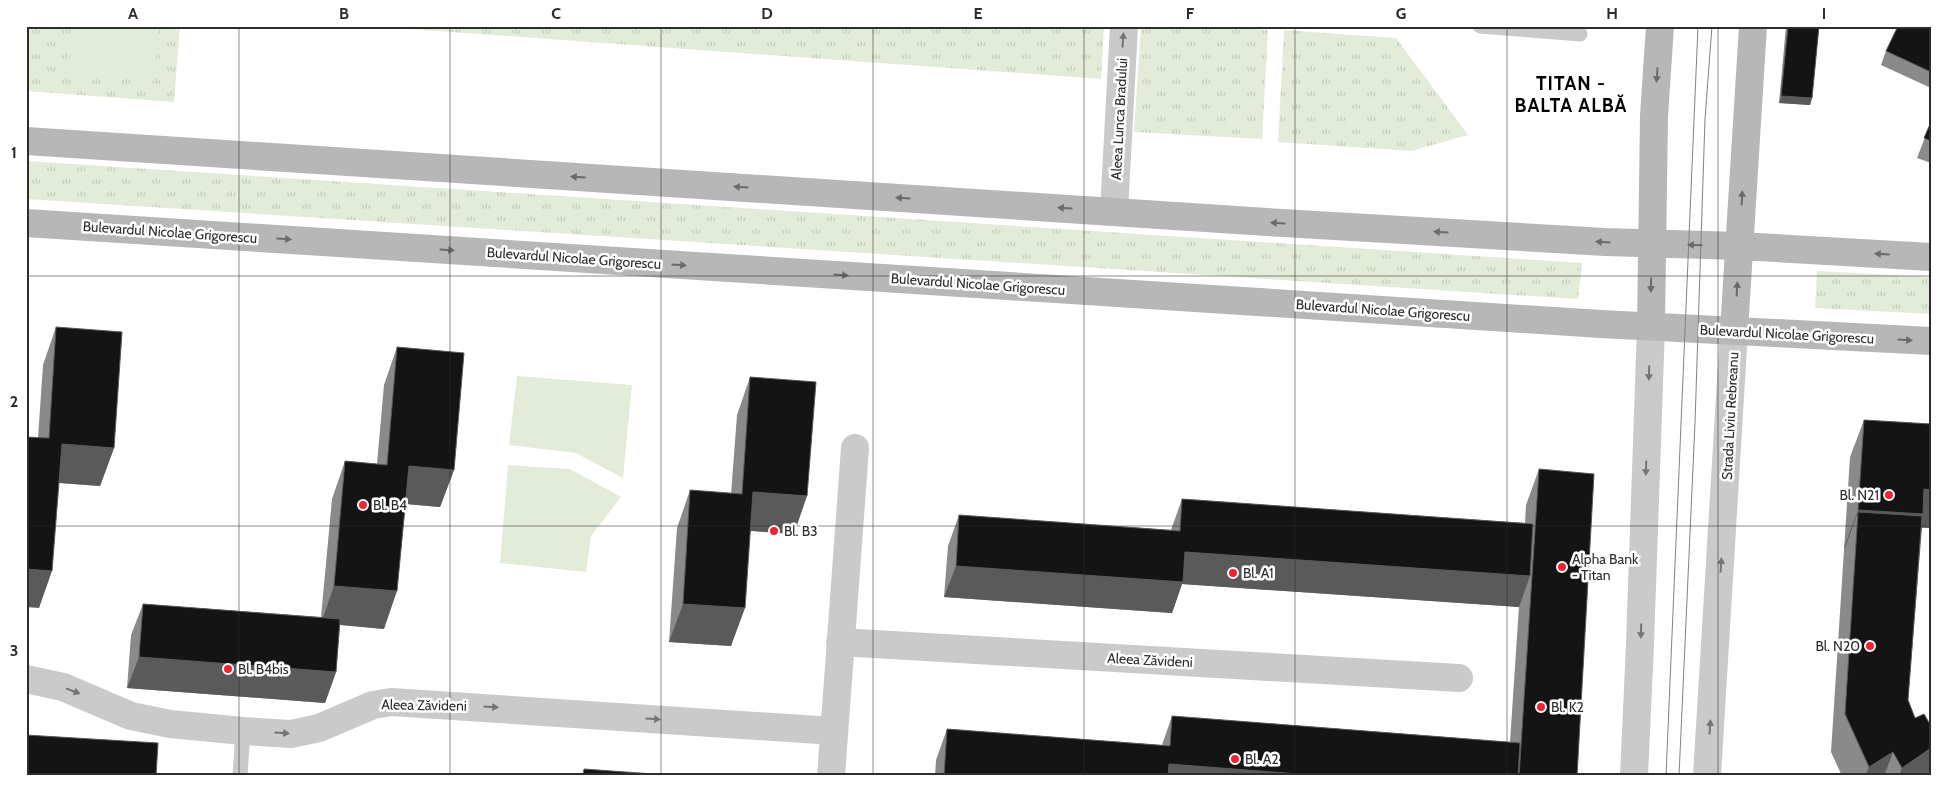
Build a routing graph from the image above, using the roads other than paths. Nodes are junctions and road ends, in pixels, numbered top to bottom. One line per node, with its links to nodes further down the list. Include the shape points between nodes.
1 (1124, 26): 7 (street, Aleea Lunca Bradului, one-way to 1)
2 (1480, 26): 5 (lane)
3 (1660, 26): 9 (main road, one-way to 9, via 1654,116)
4 (1753, 26): 10 (main road, Strada Liviu Rebreanu, one-way to 4)
5 (1580, 34)
6 (26, 141): 7 (main road, one-way to 6)
7 (1114, 211): 9 (main road, one-way to 7)
8 (26, 223): 12 (main road, Bulevardul Nicolae Grigorescu, one-way to 12)
9 (1652, 243): 10 (main road, one-way to 9); 12 (main road, one-way to 12)
10 (1739, 246): 11 (main road, one-way to 10); 13 (main road, Strada Liviu Rebreanu, one-way to 10)
11 (1931, 257)
12 (1650, 326): 13 (main road, Bulevardul Nicolae Grigorescu); 23 (street, one-way to 23)
13 (1734, 331): 14 (main road, Bulevardul Nicolae Grigorescu, one-way to 14); 24 (street, Strada Liviu Rebreanu, one-way to 13)
14 (1931, 341)
15 (855, 448): 16 (street)
16 (840, 642): 17 (street, Aleea Zăvideni); 20 (street)
17 (1459, 678)
18 (26, 679): 19 (street, Aleea Zăvideni, one-way to 19, via 63,687 131,716 170,724)
19 (243, 731): 20 (street, Aleea Zăvideni, one-way to 20, via 291,734 319,728 373,705 391,702); 21 (lane)
20 (834, 732): 22 (street)
21 (240, 776)
22 (831, 776)
23 (1634, 776)
24 (1707, 776)

